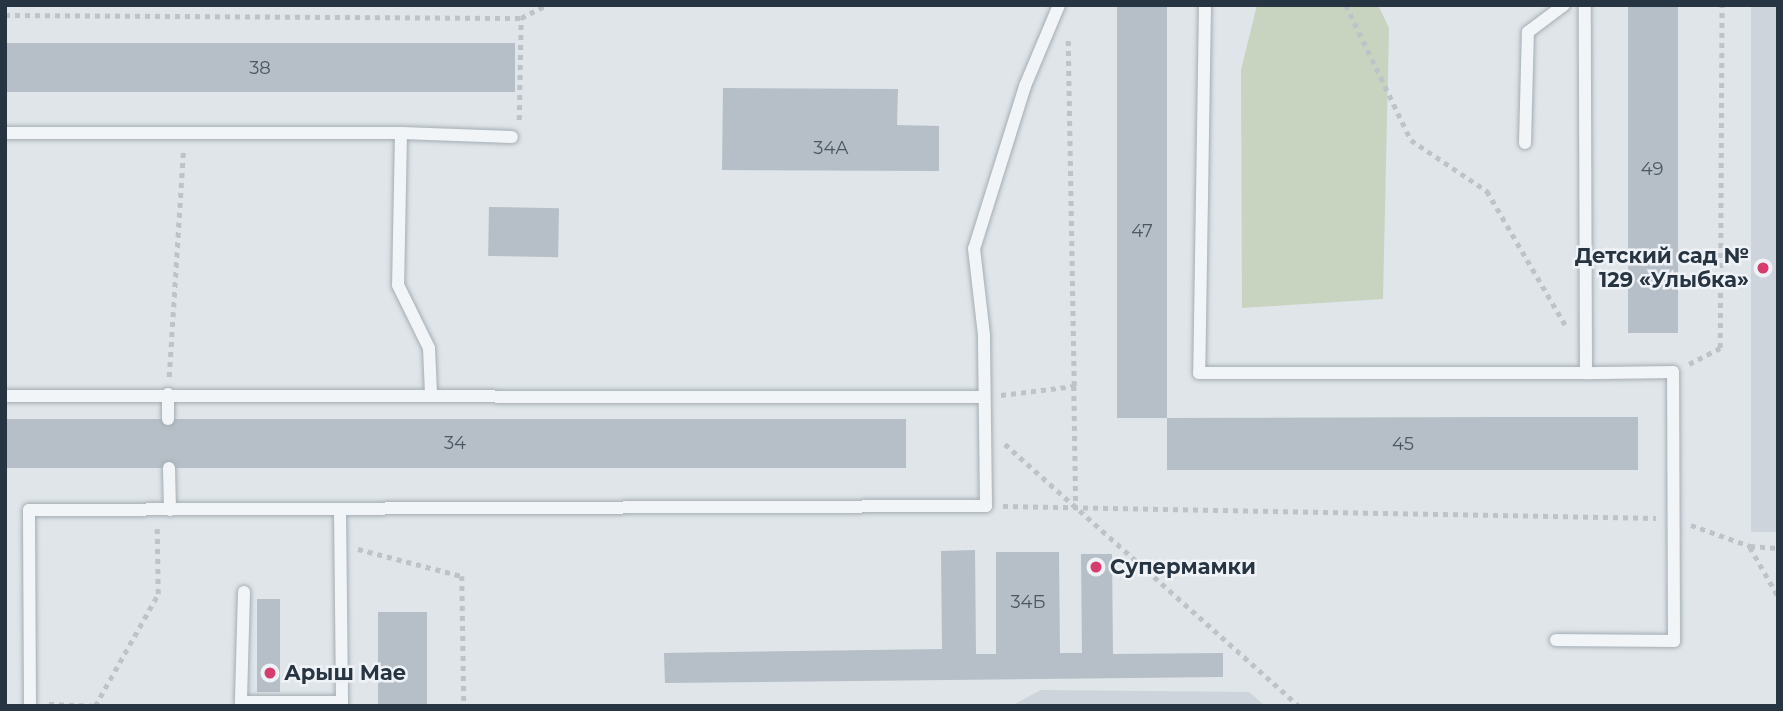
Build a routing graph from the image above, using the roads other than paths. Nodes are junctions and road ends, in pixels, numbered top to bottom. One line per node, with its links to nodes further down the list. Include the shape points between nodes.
1 (1059, 5): 13 (lane, via 1025,86 974,249 984,335)
2 (1205, 5): 9 (lane, via 1199,373)
3 (1564, 5): 8 (lane, via 1528,32)
4 (1585, 5): 9 (lane)
5 (5, 133): 6 (lane)
6 (401, 133): 7 (lane); 11 (lane, via 398,285 429,348)
7 (512, 136)
8 (1525, 143)
9 (1586, 366): 19 (lane, via 1673,372 1674,641)
10 (168, 394): 11 (lane); 12 (lane); 14 (lane)
11 (431, 394): 13 (lane)
12 (5, 396)
13 (984, 397): 16 (lane, via 986,506)
14 (168, 419)
15 (169, 468): 17 (lane)
16 (340, 509): 17 (lane); 20 (lane)
17 (170, 510): 21 (lane, via 29,510)
18 (244, 592): 20 (lane, via 241,702)
19 (1556, 640)
20 (342, 704)
21 (30, 705)

